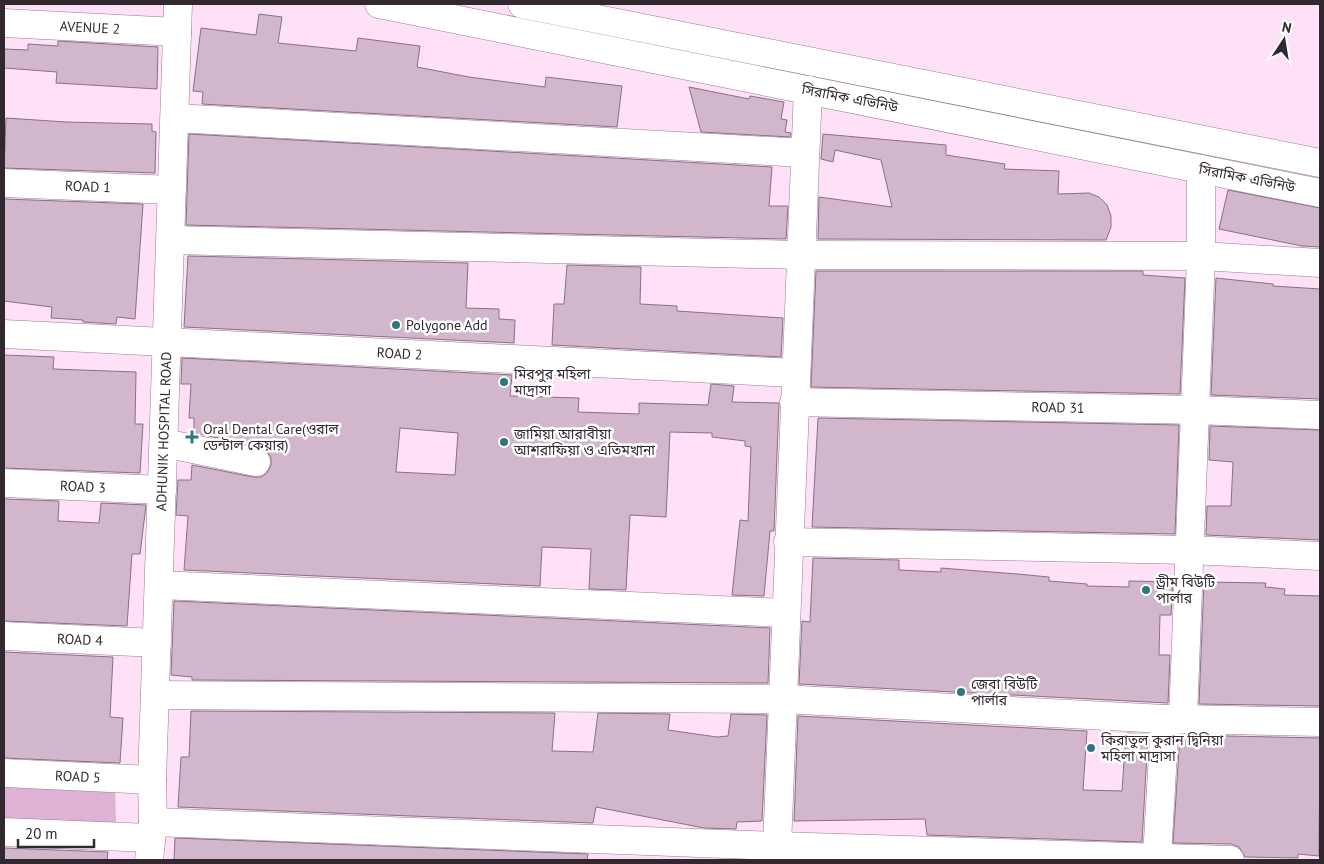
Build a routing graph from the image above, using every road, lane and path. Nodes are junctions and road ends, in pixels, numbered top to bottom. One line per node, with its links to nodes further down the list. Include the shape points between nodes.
1 (178, 4): 5 (street, ADHUNIK HOSPITAL ROAD)
2 (379, 4): 6 (street, সিরামিক এভিনিউ)
3 (522, 4): 9 (street, সিরামিক এভিনিউ)
4 (4, 23): 5 (street, AVENUE 2)
5 (177, 32): 7 (street, ADHUNIK HOSPITAL ROAD)
6 (808, 90): 8 (street); 10 (street, সিরামিক এভিনিউ)
7 (175, 118): 8 (street); 12 (street, ADHUNIK HOSPITAL ROAD)
8 (805, 153): 15 (street)
9 (1320, 162)
10 (1201, 169): 13 (street, সিরামিক এভিনিউ); 16 (street)
11 (4, 183): 12 (street, ROAD 1)
12 (172, 190): 14 (street, ADHUNIK HOSPITAL ROAD)
13 (1320, 193)
14 (171, 240): 15 (street); 19 (street, ADHUNIK HOSPITAL ROAD)
15 (800, 255): 16 (street); 20 (street)
16 (1201, 256): 17 (street); 22 (street)
17 (1320, 263)
18 (4, 334): 19 (street, ROAD 2)
19 (167, 341): 20 (street, ROAD 2); 24 (street, ADHUNIK HOSPITAL ROAD)
20 (796, 373): 21 (street)
21 (794, 402): 22 (street, ROAD 31); 28 (street)
22 (1195, 410): 23 (street, ROAD 31); 29 (street)
23 (1320, 415)
24 (164, 443): 25 (street); 27 (street, ADHUNIK HOSPITAL ROAD)
25 (256, 462)
26 (4, 483): 27 (street, ROAD 3)
27 (162, 490): 31 (street, ADHUNIK HOSPITAL ROAD)
28 (788, 542): 29 (street); 32 (street)
29 (1188, 550): 30 (street); 37 (street)
30 (1320, 556)
31 (159, 585): 32 (street); 34 (street, ADHUNIK HOSPITAL ROAD)
32 (785, 613): 36 (street)
33 (4, 636): 34 (street, ROAD 4)
34 (157, 643): 35 (street, ADHUNIK HOSPITAL ROAD)
35 (155, 695): 36 (street); 40 (street, ADHUNIK HOSPITAL ROAD)
36 (781, 699): 37 (street); 43 (street)
37 (1174, 719): 38 (street); 44 (street)
38 (1320, 722)
39 (4, 773): 40 (street, ROAD 5)
40 (152, 780): 42 (street, ADHUNIK HOSPITAL ROAD)
41 (4, 832): 42 (street)
42 (151, 840): 43 (street)
43 (777, 846): 45 (street)
44 (1157, 857): 45 (street); 46 (street)
45 (1090, 858)
46 (1230, 860)

